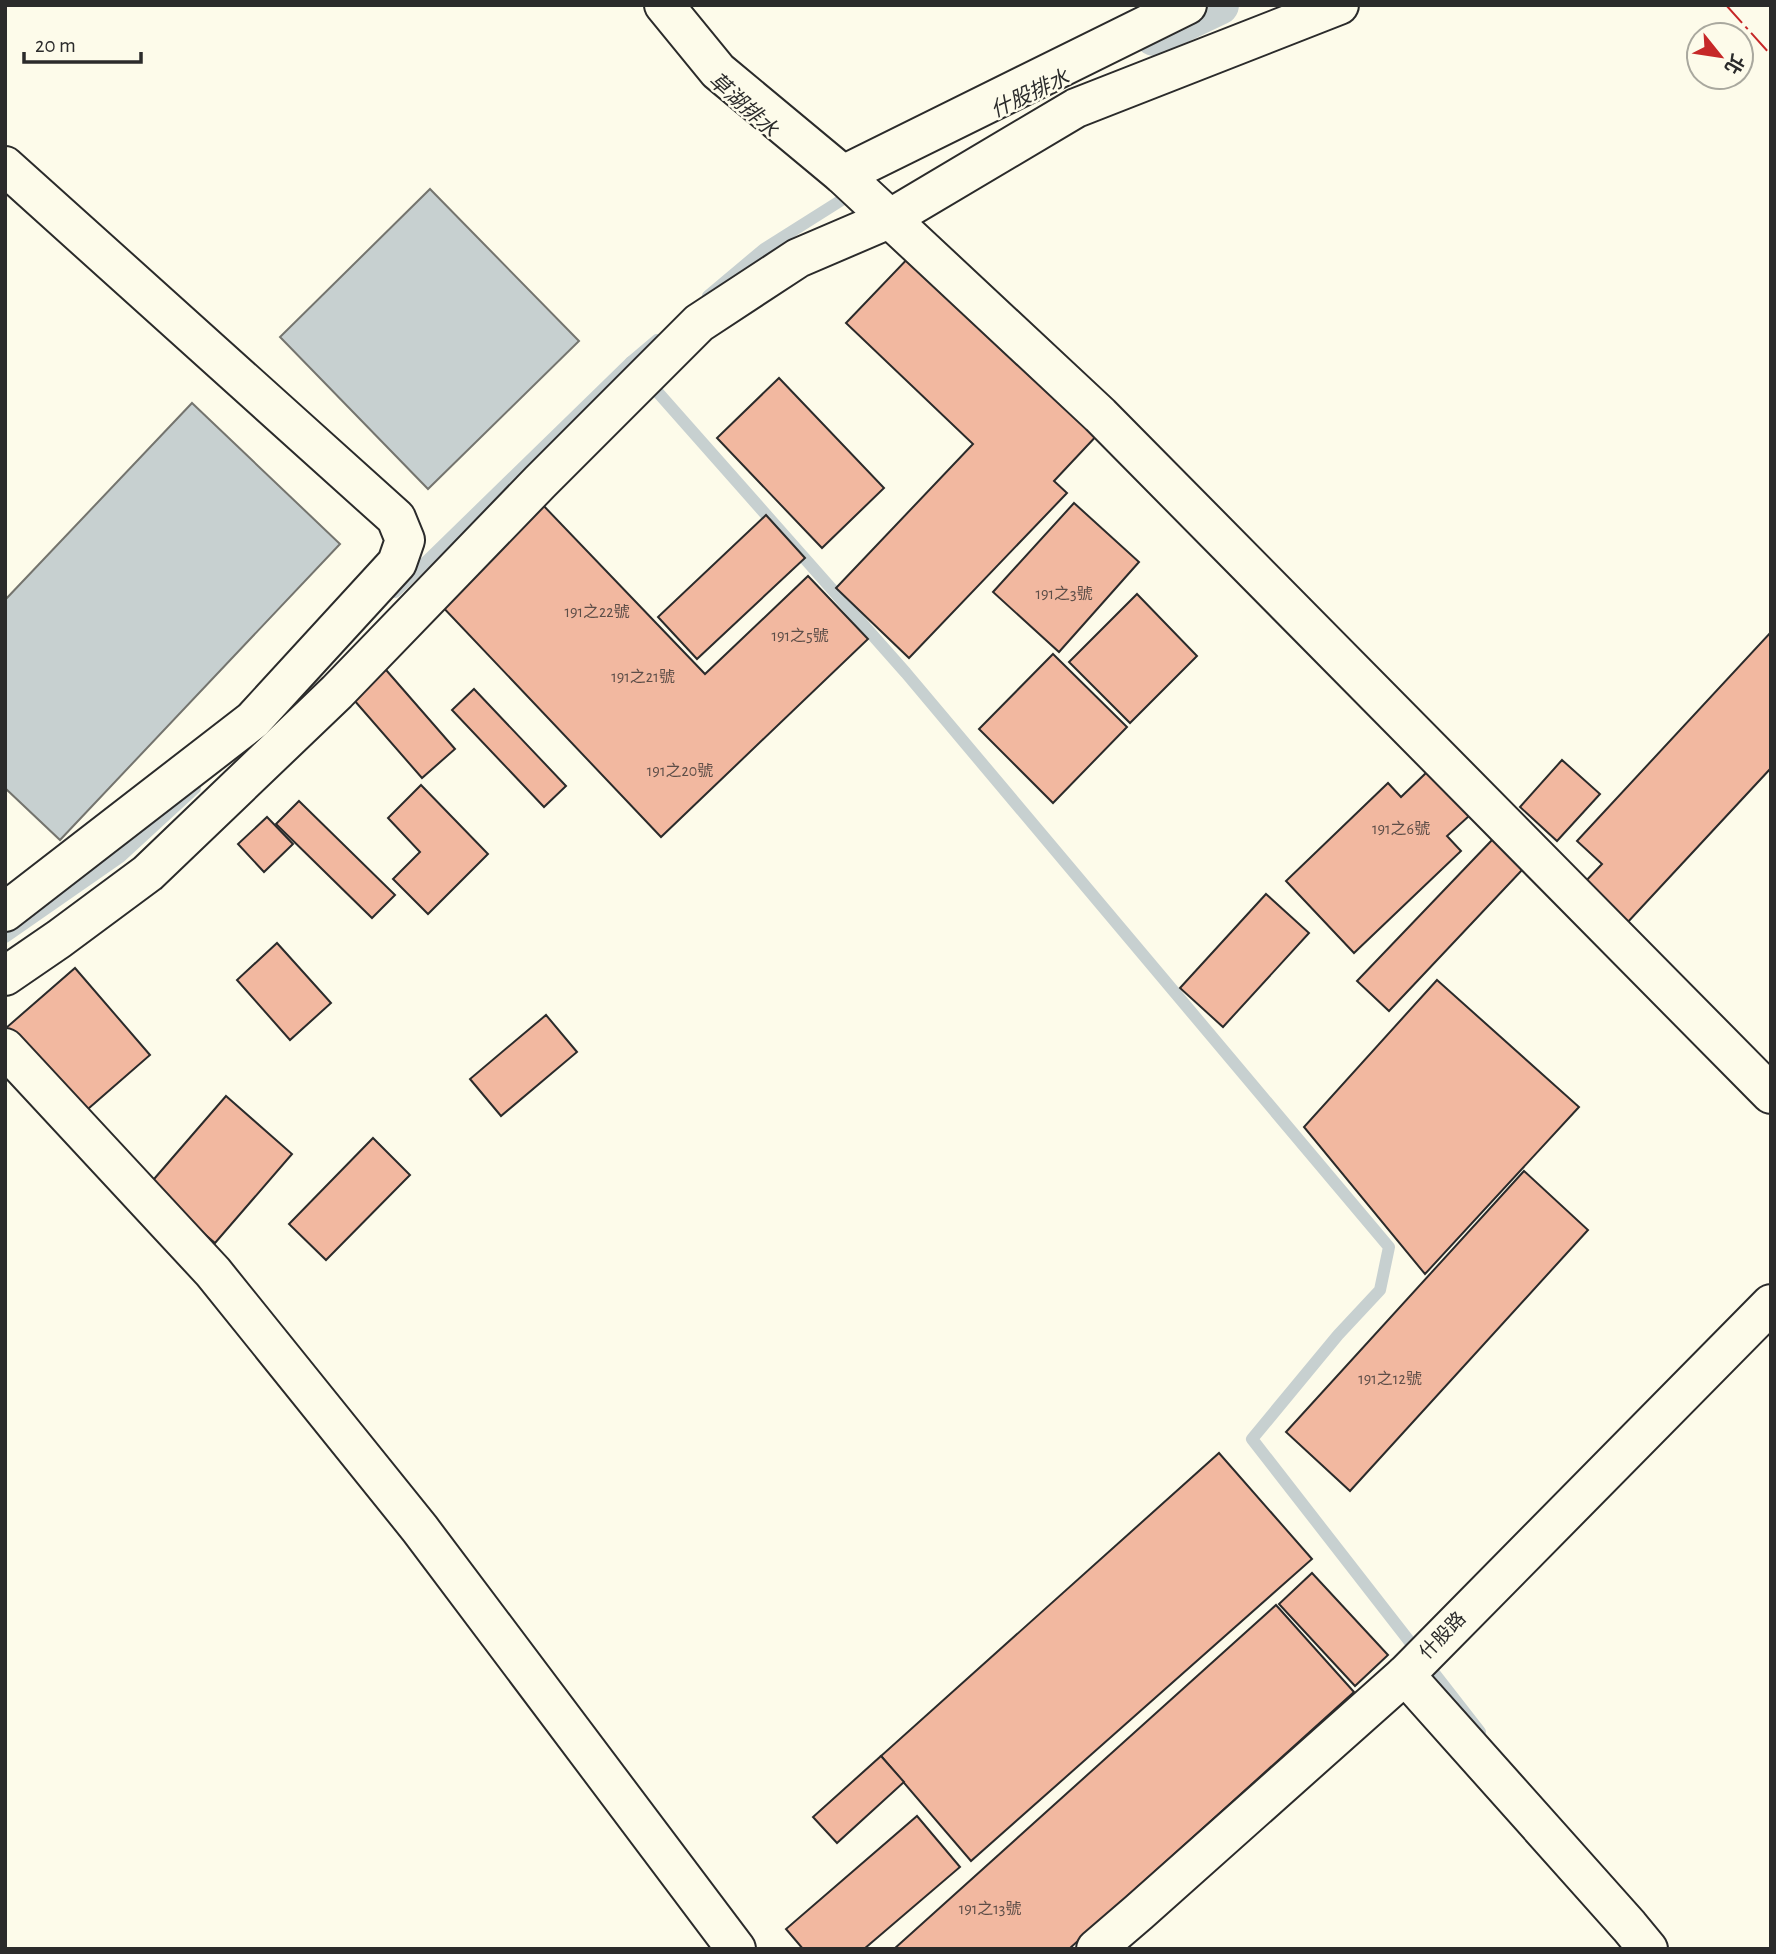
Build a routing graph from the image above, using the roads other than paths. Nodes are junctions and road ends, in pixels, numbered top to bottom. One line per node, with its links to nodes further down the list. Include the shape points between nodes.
1 (664, 5): 5 (street, via 718,71)
2 (1186, 5): 5 (street)
3 (1339, 5): 6 (street, via 1076,108)
4 (5, 166): 7 (street, via 396,518 405,540 397,563 253,720)
5 (843, 175): 6 (street)
6 (889, 219): 8 (street, via 798,258 699,323 337,692 148,873); 10 (street, via 1100,415)
7 (5, 912)
8 (5, 975)
9 (5, 1048): 13 (street, via 213,1272 420,1529)
10 (1771, 1094)
11 (1771, 1304): 12 (street, 什股路)
12 (1405, 1675): 14 (street, 什股路); 15 (street)
13 (736, 1949)
14 (1096, 1949)
15 (1647, 1949)

